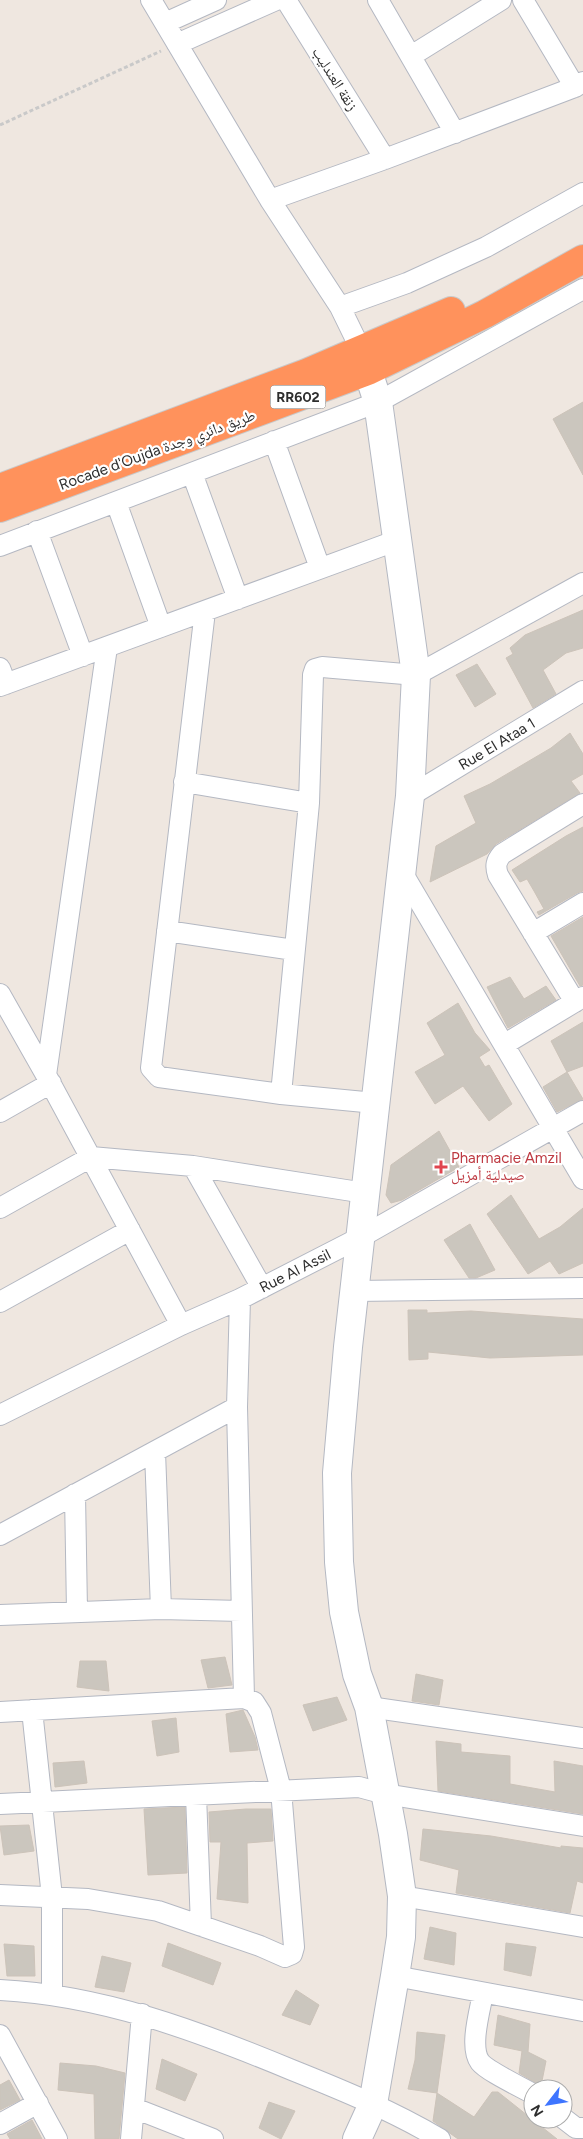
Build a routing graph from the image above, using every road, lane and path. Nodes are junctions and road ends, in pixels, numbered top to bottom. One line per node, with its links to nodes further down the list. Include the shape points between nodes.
1 (151, 0): 8 (street)
2 (216, 0): 8 (street)
3 (276, 0): 9 (street)
4 (286, 0): 14 (street, زنقة العندليب)
5 (378, 0): 10 (street)
6 (501, 0): 10 (street)
7 (523, 0): 11 (street)
8 (165, 23): 9 (street)
9 (177, 44): 12 (path); 16 (street)
10 (411, 56): 13 (street)
11 (579, 84): 13 (street)
12 (0, 125)
13 (455, 132): 14 (street)
14 (385, 159): 16 (street)
15 (583, 193): 20 (street, via 486,247 407,283)
16 (270, 200): 20 (street)
17 (583, 242): 21 (highway, Rocade d'Oujda طريق دائري وجدة / RR602)
18 (583, 259): 21 (highway, Rocade d'Oujda طريق دائري وجدة / RR602, via 485,314)
19 (583, 289): 22 (street)
20 (340, 307): 21 (street)
21 (364, 361): 22 (street); 25 (highway, Rocade d'Oujda طريق دائري وجدة / RR602); 27 (highway, Rocade d'Oujda طريق دائري وجدة / RR602)
22 (378, 402): 23 (street); 29 (street)
23 (274, 441): 24 (street); 31 (street)
24 (192, 473): 26 (street); 33 (street)
25 (0, 488)
26 (116, 502): 28 (street); 35 (street)
27 (0, 508)
28 (38, 532): 30 (street); 37 (street)
29 (398, 540): 31 (street); 38 (street)
30 (0, 546)
31 (320, 568): 33 (street)
32 (583, 583): 38 (street)
33 (238, 599): 34 (street)
34 (205, 611): 35 (street); 41 (street)
35 (161, 627): 36 (street)
36 (107, 647): 37 (street); 53 (street)
37 (83, 656): 39 (street)
38 (416, 675): 42 (street); 43 (street, via 316,669 313,675)
39 (2, 679)
40 (583, 691): 42 (street, Rue El Ataa 1)
41 (184, 782): 43 (street); 47 (street)
42 (410, 796): 45 (street)
43 (309, 802): 49 (street)
44 (583, 804): 48 (street, via 497,860 498,876)
45 (402, 872): 52 (street); 55 (street)
46 (583, 903): 48 (street)
47 (167, 931): 49 (street); 54 (street, via 150,1062 154,1073 159,1077)
48 (533, 933): 50 (street)
49 (294, 950): 54 (street)
50 (579, 999): 52 (street)
51 (3, 1007): 53 (street)
52 (505, 1044): 58 (street)
53 (49, 1079): 57 (street); 59 (street)
54 (281, 1094): 55 (street)
55 (374, 1103): 62 (street)
56 (583, 1111): 58 (street, Rue Al Assil)
57 (0, 1112)
58 (554, 1128): 61 (street); 65 (street, Rue Al Assil)
59 (91, 1157): 60 (street); 63 (street); 64 (street)
60 (193, 1166): 62 (street); 66 (street)
61 (583, 1179)
62 (365, 1193): 65 (street)
63 (0, 1208)
64 (130, 1230): 70 (street); 71 (street)
65 (360, 1237): 66 (street, Rue Al Assil); 68 (street)
66 (262, 1288): 69 (street, Rue Al Assil)
67 (583, 1288): 68 (street)
68 (355, 1291): 82 (street, via 337,1473 339,1562 350,1650)
69 (240, 1299): 71 (street, Rue Al Assil); 72 (street)
70 (0, 1302)
71 (181, 1325): 73 (street, Rue Al Assil)
72 (238, 1407): 74 (street); 79 (street)
73 (0, 1415)
74 (156, 1452): 75 (street); 77 (street)
75 (75, 1494): 76 (street); 78 (street)
76 (0, 1535)
77 (161, 1609): 78 (street); 79 (street)
78 (78, 1611): 80 (street)
79 (241, 1611): 81 (street)
80 (0, 1615)
81 (244, 1698): 83 (street); 86 (street, via 254,1702 261,1713)
82 (369, 1707): 85 (street); 87 (street)
83 (32, 1710): 84 (street); 89 (street)
84 (0, 1712)
85 (583, 1738)
86 (281, 1790): 87 (street, via 359,1787); 88 (street); 95 (street, via 292,1954 285,1957)
87 (385, 1794): 91 (street); 93 (street)
88 (196, 1795): 89 (street); 95 (street)
89 (43, 1801): 90 (street); 94 (street)
90 (0, 1804)
91 (583, 1826)
92 (0, 1895): 94 (street)
93 (402, 1896): 96 (street); 97 (street, via 401,1937)
94 (52, 1897): 95 (street, via 158,1911); 100 (street)
95 (201, 1926)
96 (583, 1927)
97 (395, 1976): 99 (street); 106 (street)
98 (0, 1990): 100 (street)
99 (483, 1993): 101 (street); 104 (street, via 475,2045 477,2057 484,2065)
100 (52, 1994): 102 (street)
101 (583, 2011)
102 (142, 2014): 106 (street, via 249,2052); 107 (street)
103 (0, 2035): 105 (street)
104 (523, 2088)
105 (38, 2103): 108 (street); 109 (street)
106 (373, 2104): 112 (street); 113 (street)
107 (134, 2108): 110 (street); 111 (street)
108 (0, 2124)
109 (57, 2139)
110 (131, 2139)
111 (213, 2139)
112 (356, 2139)
113 (440, 2139)

